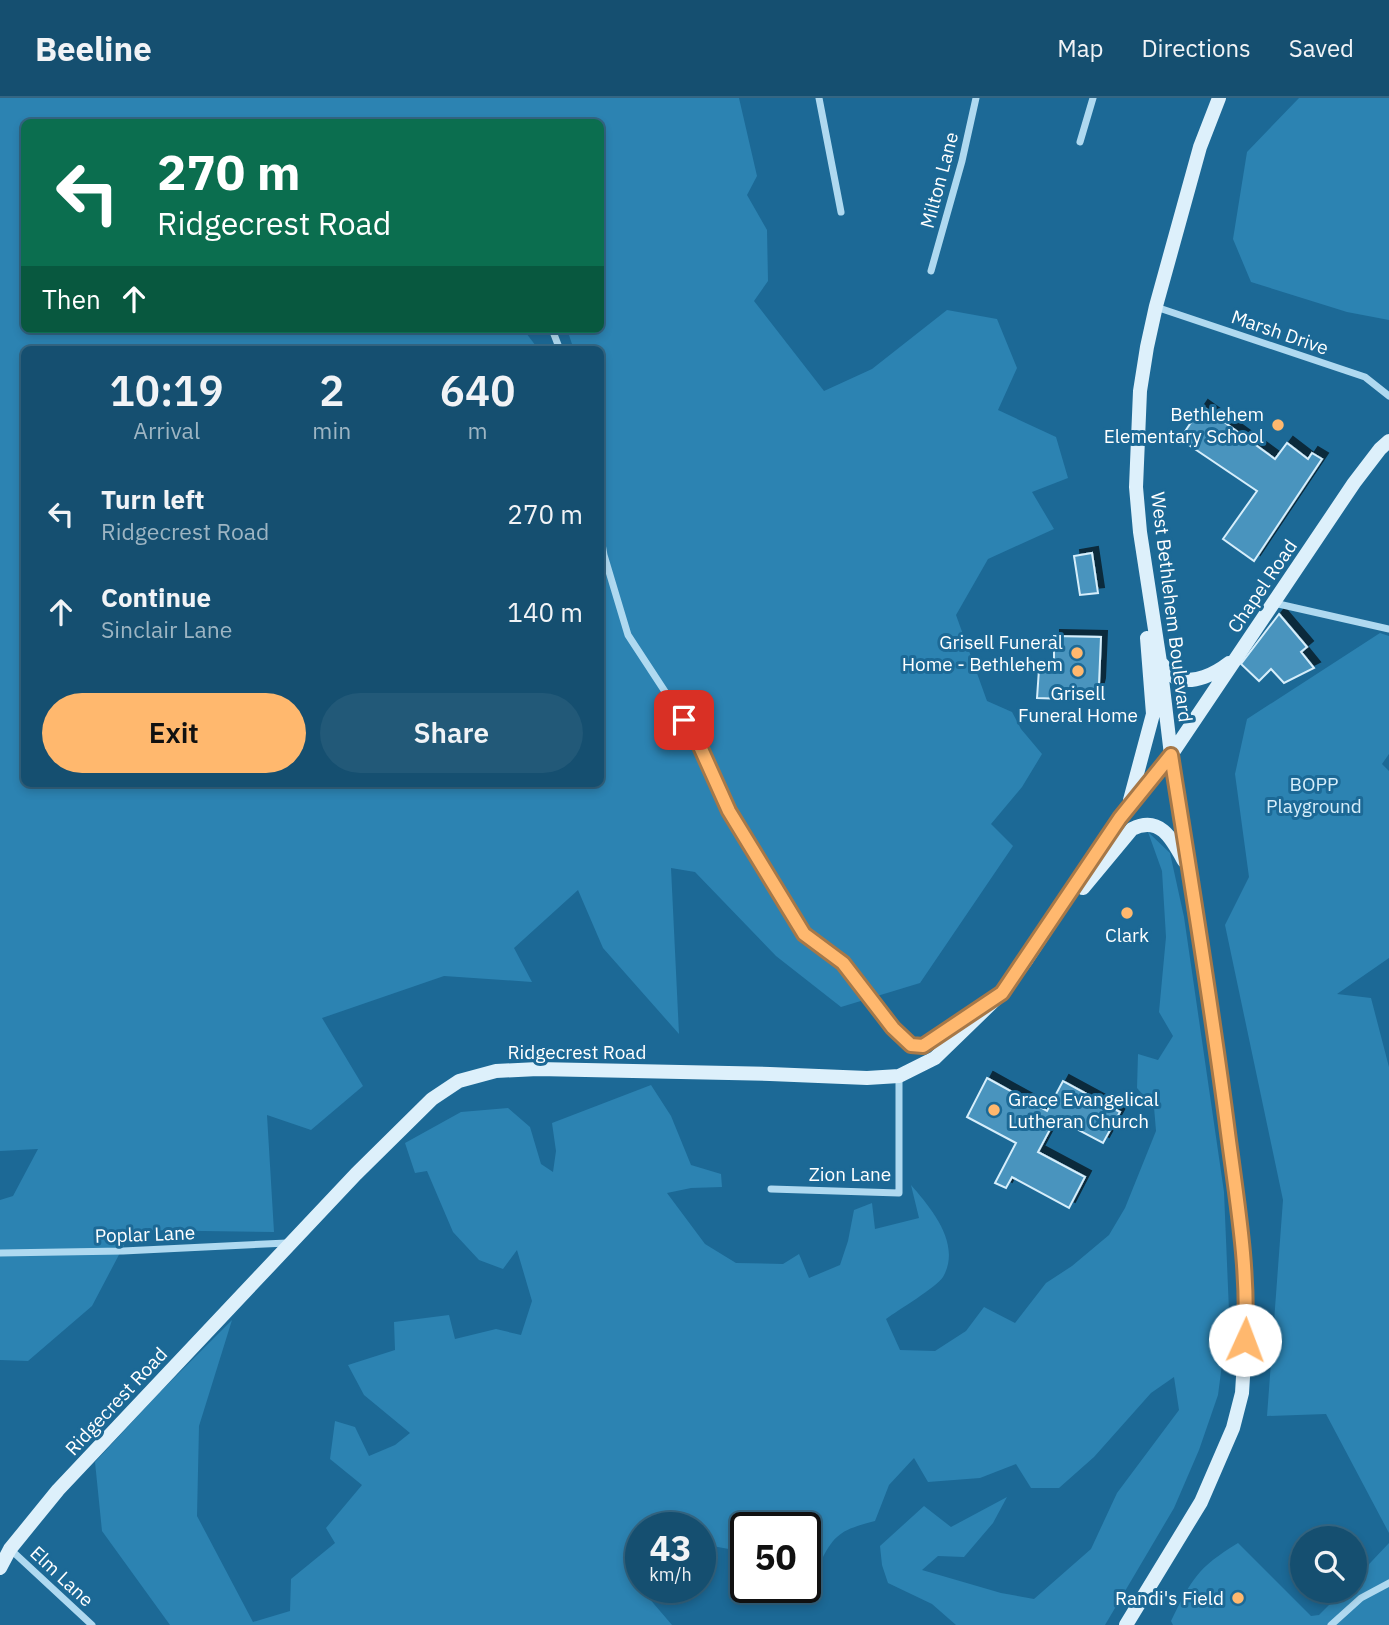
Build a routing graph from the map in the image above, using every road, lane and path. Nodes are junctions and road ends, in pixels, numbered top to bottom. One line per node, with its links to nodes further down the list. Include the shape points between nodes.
1 (819, 98): 6 (street)
2 (976, 98): 7 (street, Milton Lane)
3 (1093, 98): 5 (street)
4 (1219, 98): 8 (main road, West Bethlehem Boulevard, via 1200,147)
5 (1080, 142)
6 (841, 212)
7 (931, 271)
8 (1156, 306): 9 (street, Marsh Drive, via 1365,377); 12 (main road, West Bethlehem Boulevard, via 1140,391 1136,487)
9 (1389, 396)
10 (1389, 441): 13 (main road, Chapel Road, via 1354,483)
11 (604, 555): 21 (street, via 628,635 698,742 729,811 804,934 843,963 911,1045 923,1046)
12 (1146, 577): 16 (main road, West Bethlehem Boulevard); 18 (main road, via 1153,714)
13 (1274, 603): 14 (street); 15 (main road, Chapel Road)
14 (1389, 629)
15 (1238, 655): 16 (main road, via 1217,672 1184,680 1174,677); 17 (main road, Chapel Road)
16 (1160, 662): 17 (main road, West Bethlehem Boulevard)
17 (1171, 755): 18 (main road, Ridgecrest Road); 19 (main road, West Bethlehem Boulevard)
18 (1128, 807): 20 (main road, Ridgecrest Road)
19 (1189, 870): 20 (main road, via 1170,836 1152,824 1141,825 1132,829 1077,896); 30 (main road, West Bethlehem Boulevard, via 1243,1247 1247,1313 1242,1393 1233,1428 1200,1502)
20 (1061, 906): 21 (main road, Ridgecrest Road)
21 (997, 998): 22 (main road, Ridgecrest Road, via 935,1058)
22 (899, 1076): 23 (street, Zion Lane, via 899,1193); 24 (main road, Ridgecrest Road, via 538,1069 496,1071 459,1081 424,1106)
23 (771, 1189)
24 (292, 1243): 25 (street, Poplar Lane); 26 (main road, Ridgecrest Road, via 58,1490)
25 (0, 1253)
26 (10, 1549): 27 (main road, Ridgecrest Road); 29 (street, Elm Lane)
27 (0, 1568)
28 (1389, 1583): 31 (street, via 1361,1598)
29 (92, 1625)
30 (1126, 1625)
31 (1331, 1625)

